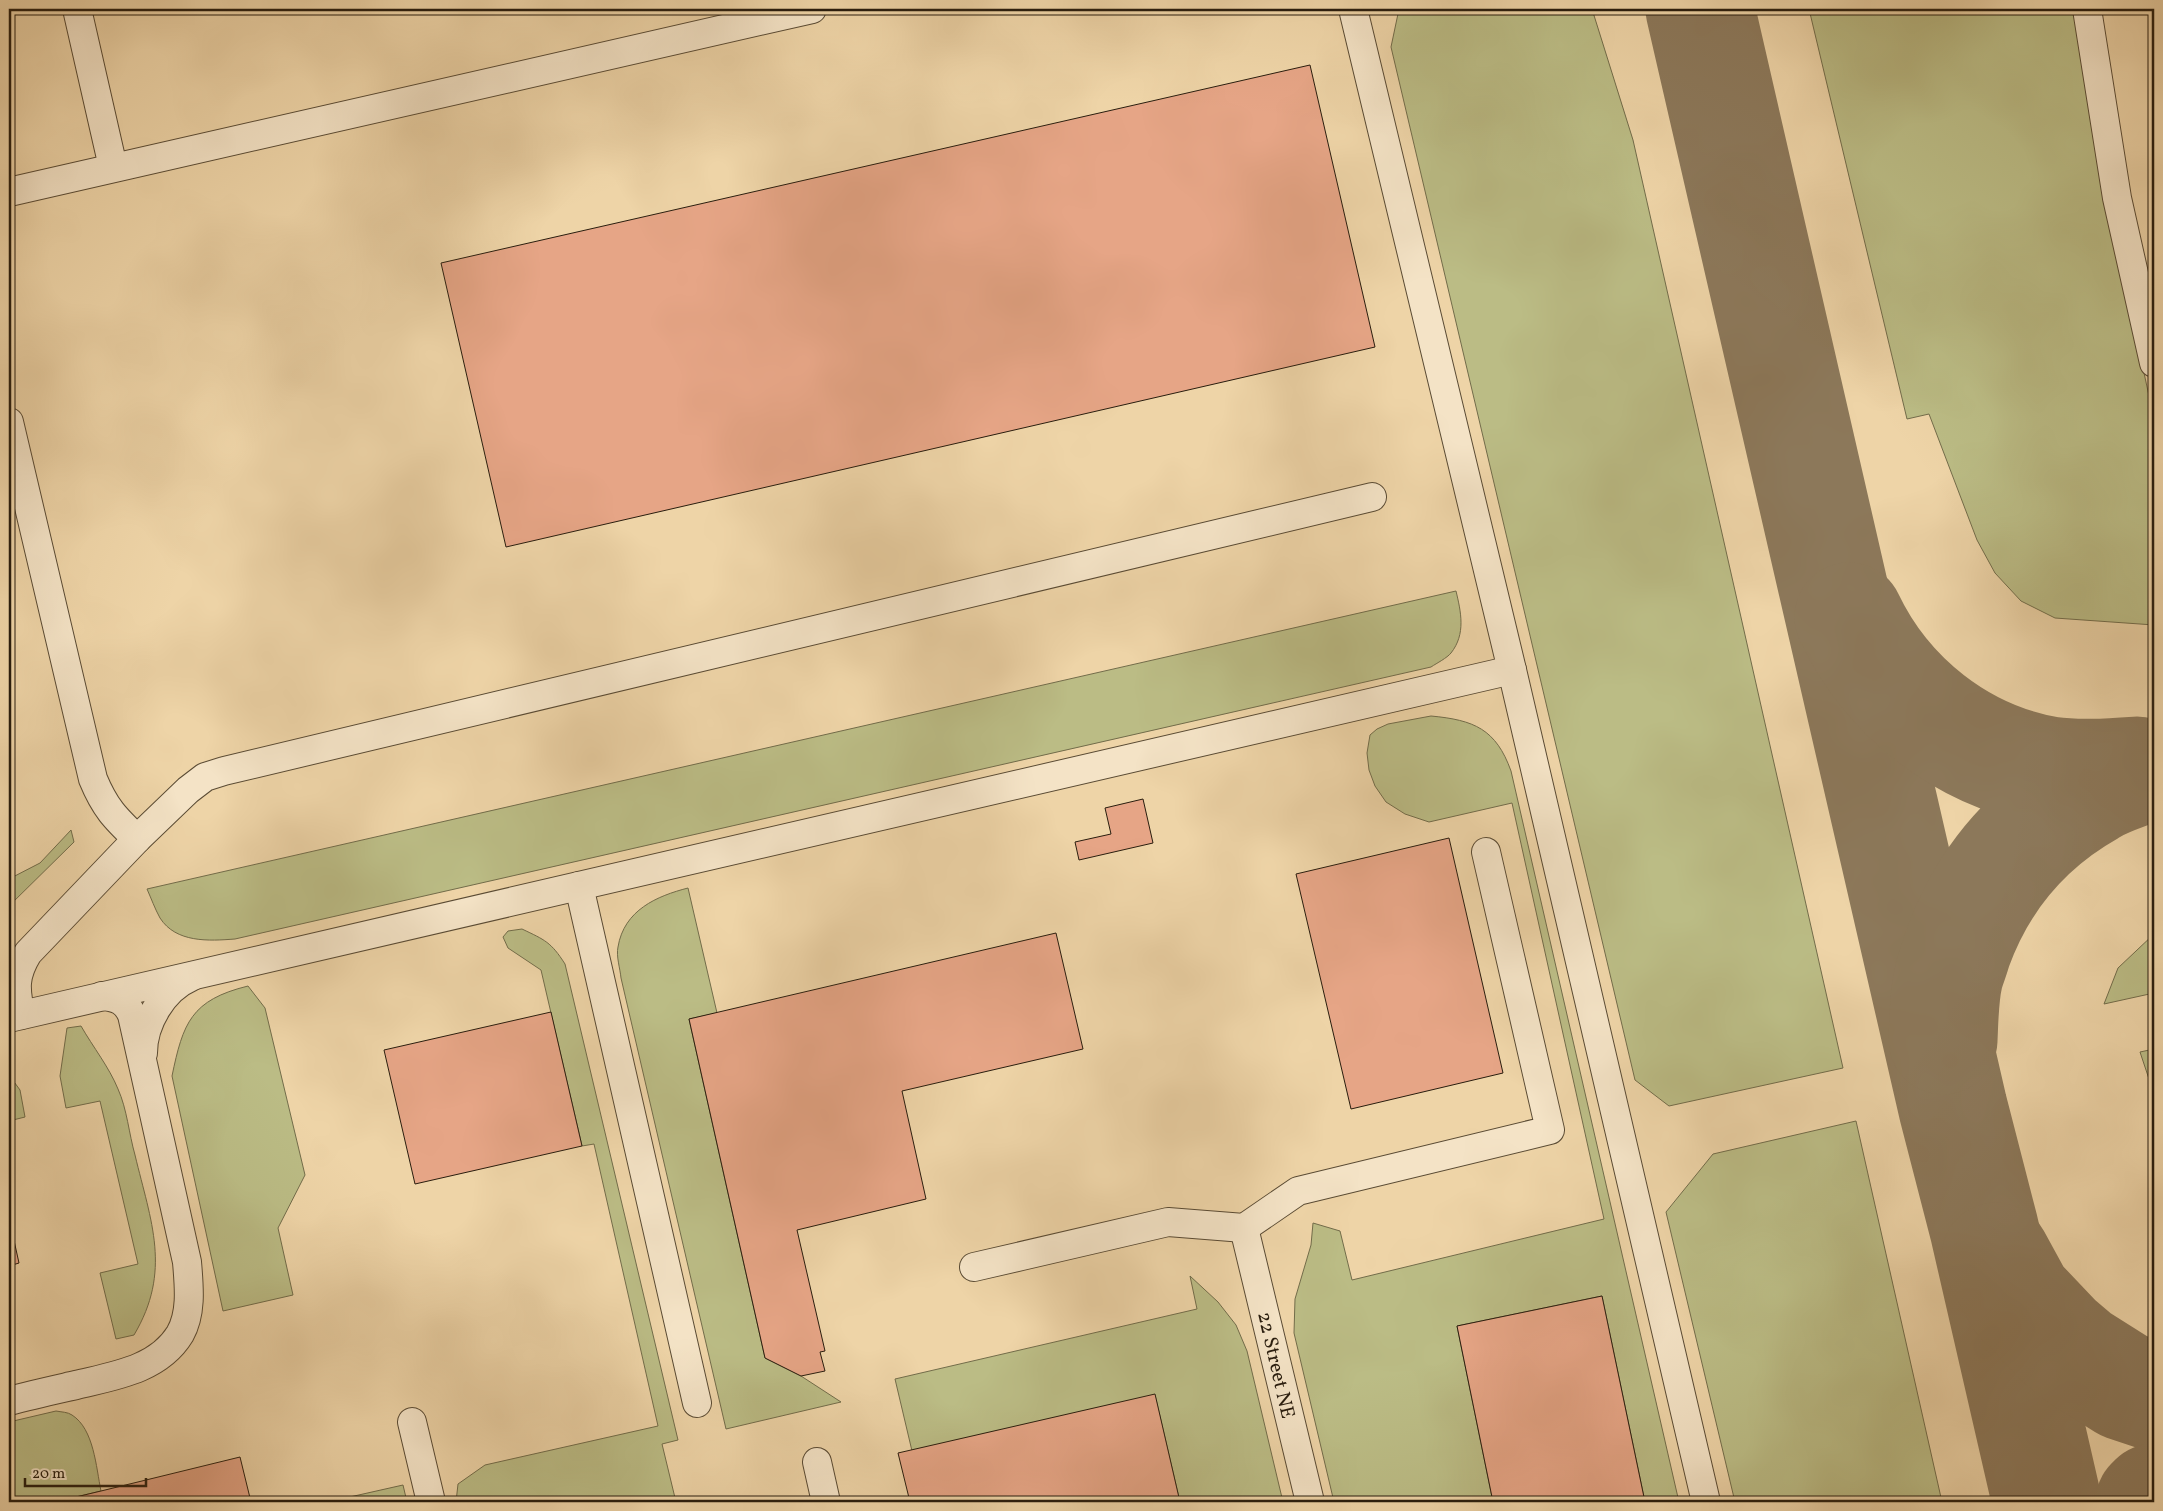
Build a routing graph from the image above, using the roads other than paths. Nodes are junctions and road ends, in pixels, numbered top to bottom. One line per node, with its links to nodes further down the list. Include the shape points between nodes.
1 (77, 9): 5 (street)
2 (812, 9): 5 (street)
3 (1353, 9): 10 (street)
4 (2087, 9): 7 (street, via 2117,198)
5 (113, 167): 6 (street)
6 (9, 192)
7 (2154, 362)
8 (9, 422): 11 (street, via 93,779 101,800)
9 (1372, 498): 11 (street, via 224,771 205,777 188,790)
10 (1512, 670): 13 (street); 27 (street)
11 (137, 839): 16 (street, via 28,953 20,966 16,984)
12 (1486, 852): 18 (street, via 1550,1130 1298,1191)
13 (579, 886): 14 (street); 21 (street)
14 (201, 972): 15 (street); 17 (street, via 183,980 158,1007 148,1024)
15 (102, 996): 16 (street); 17 (street, via 117,998 129,1008)
16 (15, 1017)
17 (142, 1060): 20 (street, via 187,1262 188,1312 180,1333 165,1352 125,1373)
18 (1244, 1228): 19 (street, via 1168,1222); 26 (street, 22 Street NE)
19 (974, 1267)
20 (9, 1401)
21 (697, 1404)
22 (412, 1422): 24 (street)
23 (817, 1462): 25 (street)
24 (430, 1502)
25 (826, 1502)
26 (1310, 1502)
27 (1706, 1502)

